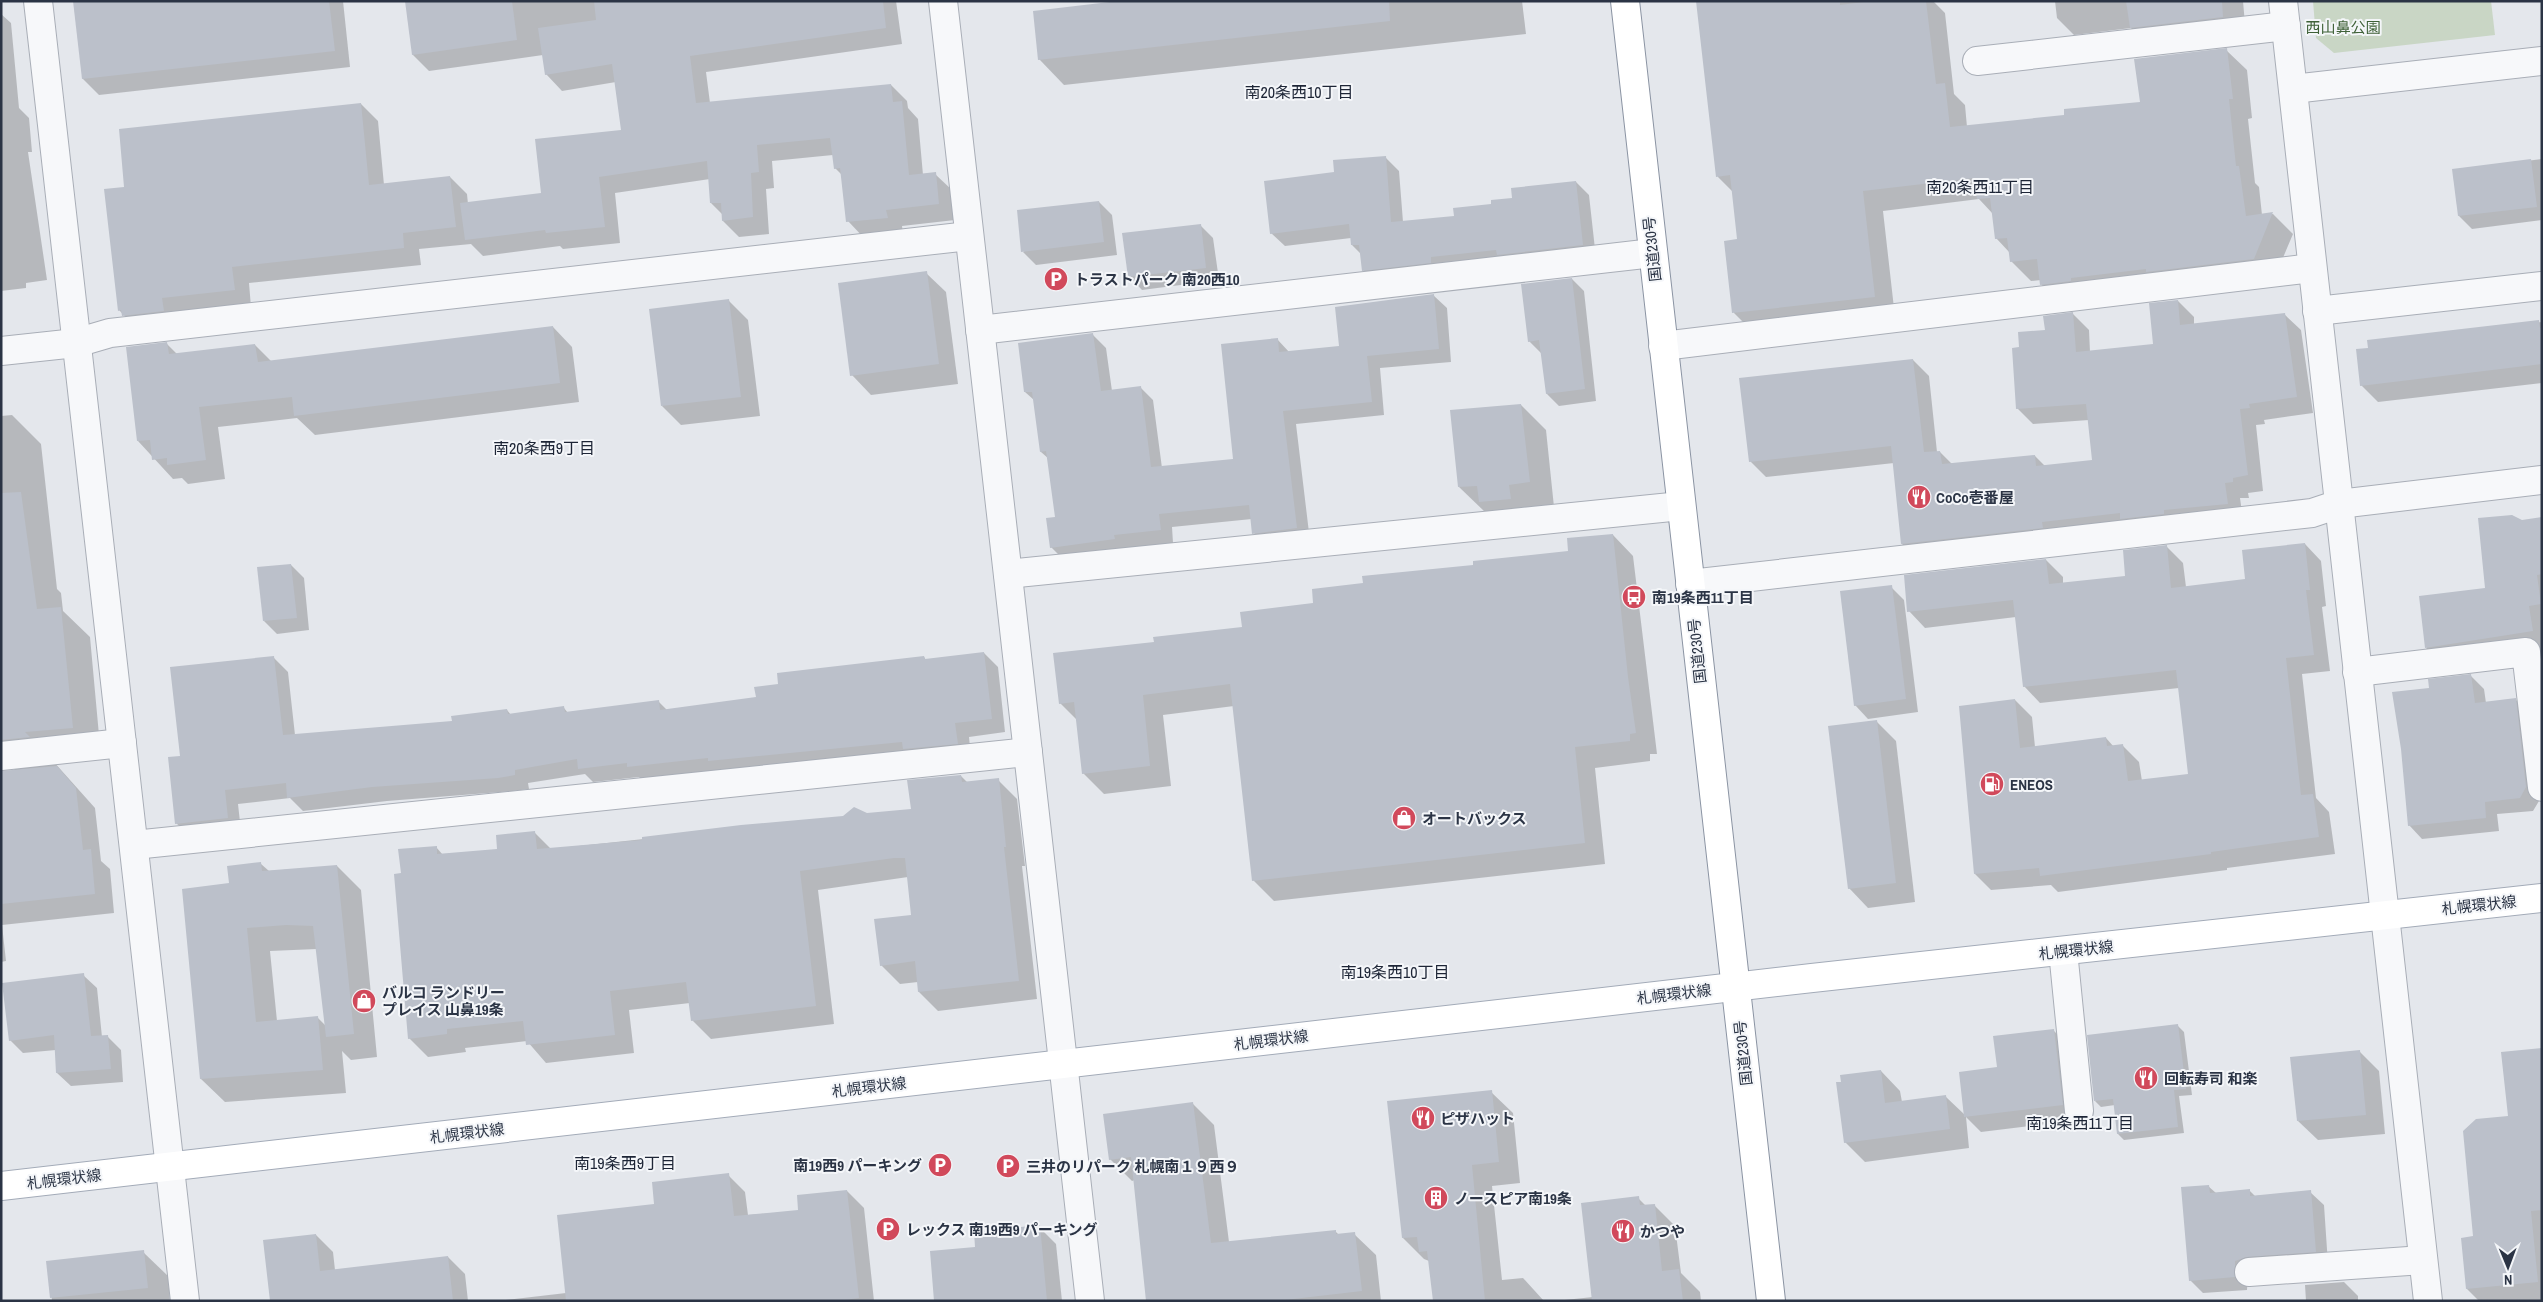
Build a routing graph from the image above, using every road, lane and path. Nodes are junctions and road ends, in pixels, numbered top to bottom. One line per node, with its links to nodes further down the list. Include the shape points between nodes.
1 (38, 1): 14 (street)
2 (943, 1): 8 (street)
3 (1625, 1): 9 (main road, 国道230号)
4 (2284, 14): 6 (street); 7 (street)
5 (2542, 61): 7 (street)
6 (1977, 62)
7 (2293, 89): 10 (street)
8 (969, 236): 13 (street); 14 (street, via 110,333)
9 (1653, 253): 13 (street); 15 (main road, 国道230号)
10 (2312, 268): 12 (street); 15 (street)
11 (2542, 286): 12 (street)
12 (2317, 311): 18 (street)
13 (980, 330): 20 (street)
14 (76, 343): 16 (street); 23 (street)
15 (1663, 346): 19 (main road, 国道230号)
16 (1, 351)
17 (2542, 480): 18 (street)
18 (2339, 504): 21 (street, via 2312,513); 22 (street)
19 (1681, 506): 20 (street); 21 (main road, 国道230号)
20 (1008, 574): 24 (street)
21 (1690, 584): 31 (main road, 国道230号)
22 (2357, 672): 26 (street, via 2526,652); 29 (street)
23 (122, 743): 25 (street); 27 (street)
24 (1028, 752): 27 (street); 32 (street)
25 (1, 756)
26 (2542, 787)
27 (134, 845): 34 (street)
28 (2542, 898): 29 (main road, 札幌環状線)
29 (2384, 916): 30 (main road, 札幌環状線); 36 (street)
30 (2063, 951): 31 (main road, 札幌環状線); 33 (street)
31 (1736, 986): 32 (main road, 札幌環状線); 40 (main road, 国道230号)
32 (1063, 1064): 34 (main road, 札幌環状線); 39 (street)
33 (2079, 1111)
34 (170, 1167): 35 (main road, 札幌環状線); 38 (street)
35 (1, 1186)
36 (2423, 1260): 37 (street); 41 (street)
37 (2249, 1272)
38 (185, 1301)
39 (1090, 1301)
40 (1771, 1301)
41 (2428, 1301)

